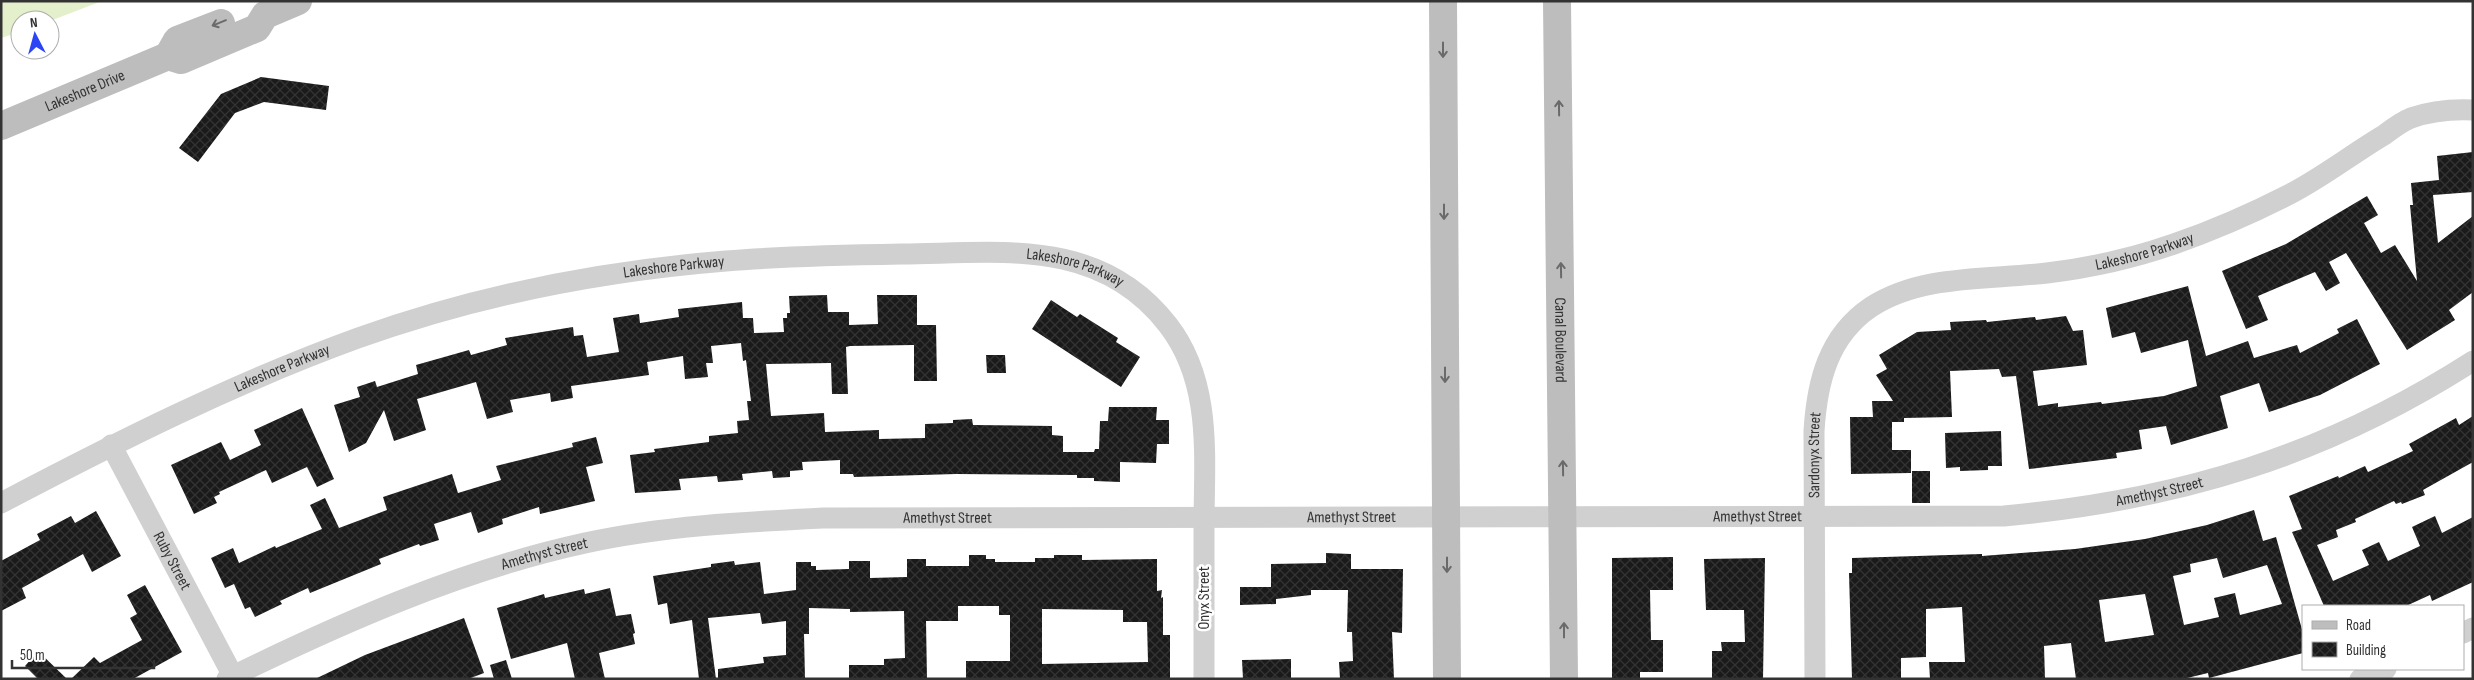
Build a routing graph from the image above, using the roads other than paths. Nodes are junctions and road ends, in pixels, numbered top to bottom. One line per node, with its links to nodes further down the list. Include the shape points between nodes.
1 (298, 1): 5 (street, Lakeshore Drive, via 265,15 250,11 177,40 168,56)
2 (1444, 1): 10 (street, one-way to 10)
3 (1557, 1): 12 (street, Canal Boulevard, one-way to 3)
4 (2473, 110): 6 (street, Lakeshore Parkway, via 2435,111 2409,119 2291,194 2173,244 2108,262 2051,272 1927,284)
5 (1, 126)
6 (1895, 293): 13 (street, Sardonyx Street, via 1851,323 1830,353 1822,374 1814,431)
7 (2473, 361): 13 (street, Amethyst Street, via 2377,417 2312,446 2241,472 2160,493 2074,509 2004,516)
8 (111, 445): 9 (street, Lakeshore Parkway); 11 (street, Lakeshore Parkway, via 265,374 360,337 533,290 605,276 724,261 890,254 1030,255 1076,260 1105,272 1123,282 1171,328 1192,369 1200,394 1204,428); 15 (street, Ruby Street)
9 (1, 503)
10 (1446, 516): 11 (street, Amethyst Street); 12 (street, Amethyst Street); 17 (street, one-way to 17)
11 (1204, 517): 15 (street, Amethyst Street, via 822,518 675,528 585,543 521,560 362,616); 16 (street, Onyx Street)
12 (1564, 517): 13 (street, Amethyst Street); 18 (street, Canal Boulevard, one-way to 12)
13 (1815, 517): 19 (street, Sardonyx Street)
14 (2383, 670): 20 (street)
15 (230, 677)
16 (1204, 679)
17 (1447, 679)
18 (1564, 679)
19 (1814, 679)
20 (2360, 679)

